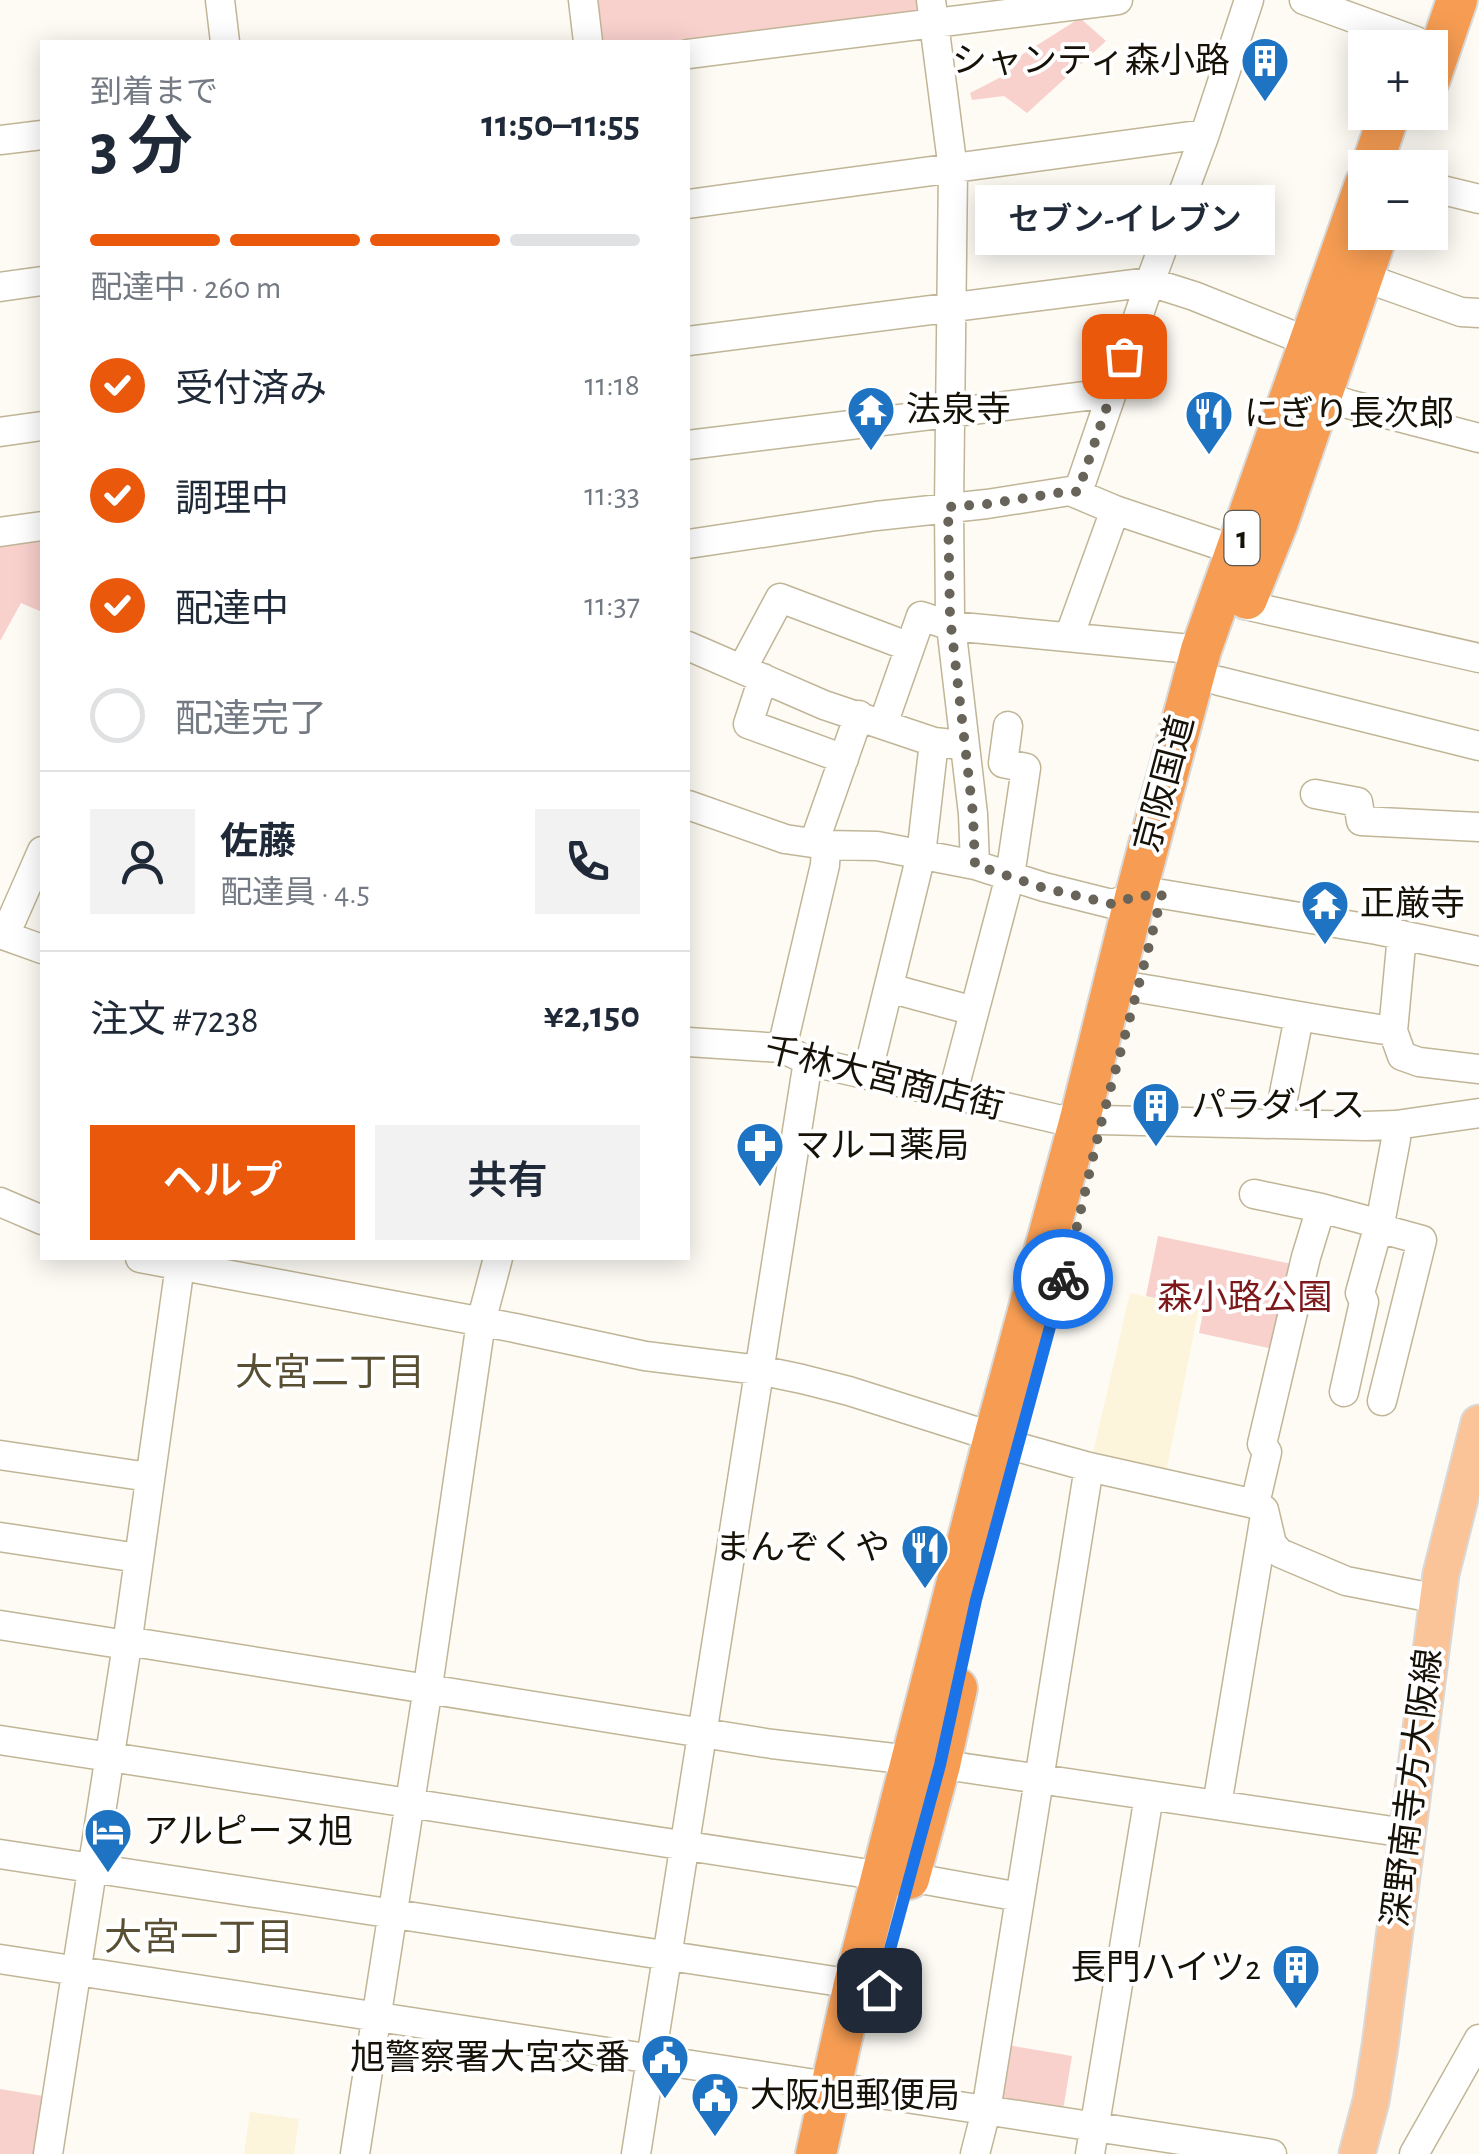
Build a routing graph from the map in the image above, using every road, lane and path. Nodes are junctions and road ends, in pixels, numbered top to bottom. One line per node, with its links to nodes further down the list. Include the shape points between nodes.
1 (220, 0): 12 (street)
2 (583, 0): 13 (street)
3 (1118, 0): 8 (street)
4 (1249, 0): 15 (street)
5 (1430, 0): 10 (highway)
6 (1457, 0): 11 (highway)
7 (1316, 2): 9 (street)
8 (932, 12): 14 (street); 18 (street)
9 (1382, 30)
10 (1420, 30)
11 (1447, 30)
12 (225, 40)
13 (588, 40)
14 (690, 54)
15 (1206, 134): 18 (street); 26 (street)
16 (40, 135): 17 (street)
17 (0, 140)
18 (952, 170): 21 (street); 28 (street)
19 (1448, 191): 20 (street)
20 (1479, 199)
21 (690, 204)
22 (1348, 232): 31 (highway, 京阪国道 / 1)
23 (1372, 250): 24 (highway, 京阪国道 / 1)
24 (1363, 277): 29 (street); 33 (highway, 京阪国道 / 1)
25 (40, 281): 27 (street)
26 (1150, 282): 28 (street); 31 (street); 32 (street)
27 (0, 287)
28 (951, 307): 30 (street); 34 (street)
29 (1479, 313)
30 (690, 340)
31 (1309, 342): 33 (street); 45 (highway, 京阪国道 / 1)
32 (1110, 393): 34 (street); 39 (street)
33 (1323, 395): 37 (street); 46 (highway, 京阪国道 / 1)
34 (951, 412): 38 (street); 40 (street)
35 (40, 426): 36 (street)
36 (0, 432)
37 (1479, 438)
38 (690, 445)
39 (1078, 492): 40 (street); 41 (street)
40 (948, 507): 44 (street); 47 (street)
41 (1115, 510): 45 (street); 48 (street)
42 (40, 526): 43 (street)
43 (0, 532)
44 (690, 544)
45 (1237, 551): 52 (highway, 京阪国道 / 1)
46 (1245, 605): 51 (street); 52 (highway, 京阪国道 / 1)
47 (951, 626): 48 (street); 49 (street, via 921,616); 57 (street)
48 (1069, 638): 52 (street)
49 (910, 647): 53 (street, via 780,598); 54 (street)
50 (690, 649): 53 (street)
51 (1479, 658)
52 (1210, 665): 58 (street); 68 (highway, 京阪国道 / 1)
53 (753, 673): 54 (street); 59 (street, via 748,724)
54 (871, 720): 56 (street); 59 (street)
55 (1008, 726): 67 (street, via 1003,763 1026,768)
56 (934, 742): 57 (street); 65 (street)
57 (964, 746): 66 (street)
58 (1479, 746)
59 (844, 759): 63 (street)
60 (1315, 794): 62 (street, via 1358,802 1361,820)
61 (690, 806): 63 (street, via 785,839)
62 (1479, 827)
63 (820, 844): 65 (street); 79 (street, via 824,865)
64 (40, 855): 69 (street)
65 (921, 856): 66 (street); 73 (street)
66 (975, 865): 67 (street)
67 (1010, 876): 68 (street, via 1112,904); 75 (street)
68 (1148, 895): 70 (street); 74 (highway, 京阪国道 / 1); 85 (highway, 京阪国道 / 1)
69 (3, 934): 71 (street)
70 (1402, 935): 72 (street); 77 (street)
71 (40, 949)
72 (1479, 952)
73 (888, 988): 75 (street); 82 (street)
74 (1139, 988): 76 (street); 85 (highway, 京阪国道 / 1)
75 (974, 1011): 83 (street)
76 (1298, 1017): 77 (street); 86 (street)
77 (1393, 1031): 81 (street, via 1402,1056)
78 (690, 1042): 79 (street, 千林大宮商店街)
79 (782, 1048): 80 (street, 千林大宮商店街)
80 (808, 1061): 82 (street, 千林大宮商店街); 96 (street)
81 (1479, 1069)
82 (867, 1075): 83 (street, 千林大宮商店街)
83 (952, 1096): 85 (street, 千林大宮商店街, via 1057,1120)
84 (1479, 1113): 87 (street, 千林大宮商店街)
85 (1091, 1119): 86 (street, 千林大宮商店街, via 1174,1115); 100 (highway, 京阪国道 / 1, via 1082,1214)
86 (1278, 1124): 87 (street, 千林大宮商店街)
87 (1396, 1125): 92 (street)
88 (1254, 1194): 90 (street)
89 (0, 1202): 91 (street)
90 (1321, 1208): 92 (street); 104 (street, via 1262,1444 1267,1452)
91 (40, 1219)
92 (1379, 1226): 97 (street); 98 (street, via 1422,1240)
93 (497, 1260): 95 (street)
94 (180, 1262): 95 (street); 103 (street)
95 (481, 1322): 96 (street, via 645,1356); 110 (street)
96 (759, 1370): 100 (street, via 849,1391); 111 (street)
97 (1344, 1392)
98 (1382, 1400)
99 (1479, 1423): 107 (main road, 深野南寺方大阪線)
100 (1005, 1442): 102 (street); 114 (highway, 京阪国道 / 1, via 976,1600)
101 (0, 1455): 103 (street)
102 (1089, 1467): 104 (street); 115 (street)
103 (149, 1477): 106 (street)
104 (1260, 1509): 107 (street, via 1280,1553 1346,1580); 118 (street)
105 (0, 1537): 106 (street)
106 (138, 1558): 109 (street)
107 (1438, 1599): 119 (main road, 深野南寺方大阪線)
108 (0, 1625): 109 (street)
109 (127, 1644): 110 (street); 113 (street)
110 (427, 1688): 111 (street); 117 (street)
111 (702, 1732): 114 (street); 120 (street)
112 (0, 1740): 113 (street)
113 (108, 1757): 117 (street); 122 (street)
114 (926, 1762): 115 (street); 123 (highway, 京阪国道 / 1)
115 (1040, 1780): 116 (street); 124 (street)
116 (1149, 1796): 118 (street); 136 (street)
117 (410, 1802): 120 (street); 125 (street)
118 (1218, 1805): 119 (street)
119 (1406, 1833): 144 (main road, 深野南寺方大阪線, via 1380,2046)
120 (683, 1845): 123 (street); 126 (street)
121 (0, 1854): 122 (street)
122 (92, 1868): 125 (street); 128 (street)
123 (896, 1876): 124 (street); 129 (highway, 京阪国道 / 1); 134 (highway, 京阪国道 / 1, via 857,2066)
124 (1020, 1897): 135 (street)
125 (393, 1914): 126 (street); 130 (street)
126 (666, 1957): 129 (street); 132 (street)
127 (0, 1959): 128 (street)
128 (76, 1971): 130 (street); 137 (street)
129 (854, 1984): 134 (highway, 京阪国道 / 1)
130 (376, 2017): 132 (street); 138 (street)
131 (1479, 2039): 133 (street)
132 (652, 2060): 134 (street); 139 (street)
133 (1471, 2068): 145 (street)
134 (842, 2089): 135 (street); 140 (highway, 京阪国道 / 1); 141 (highway, 京阪国道 / 1)
135 (986, 2111): 136 (street); 142 (street)
136 (1093, 2140): 143 (street)
137 (53, 2148)
138 (355, 2154)
139 (636, 2154)
140 (816, 2154)
141 (839, 2154)
142 (974, 2154)
143 (1272, 2154)
144 (1357, 2154)
145 (1414, 2154)

